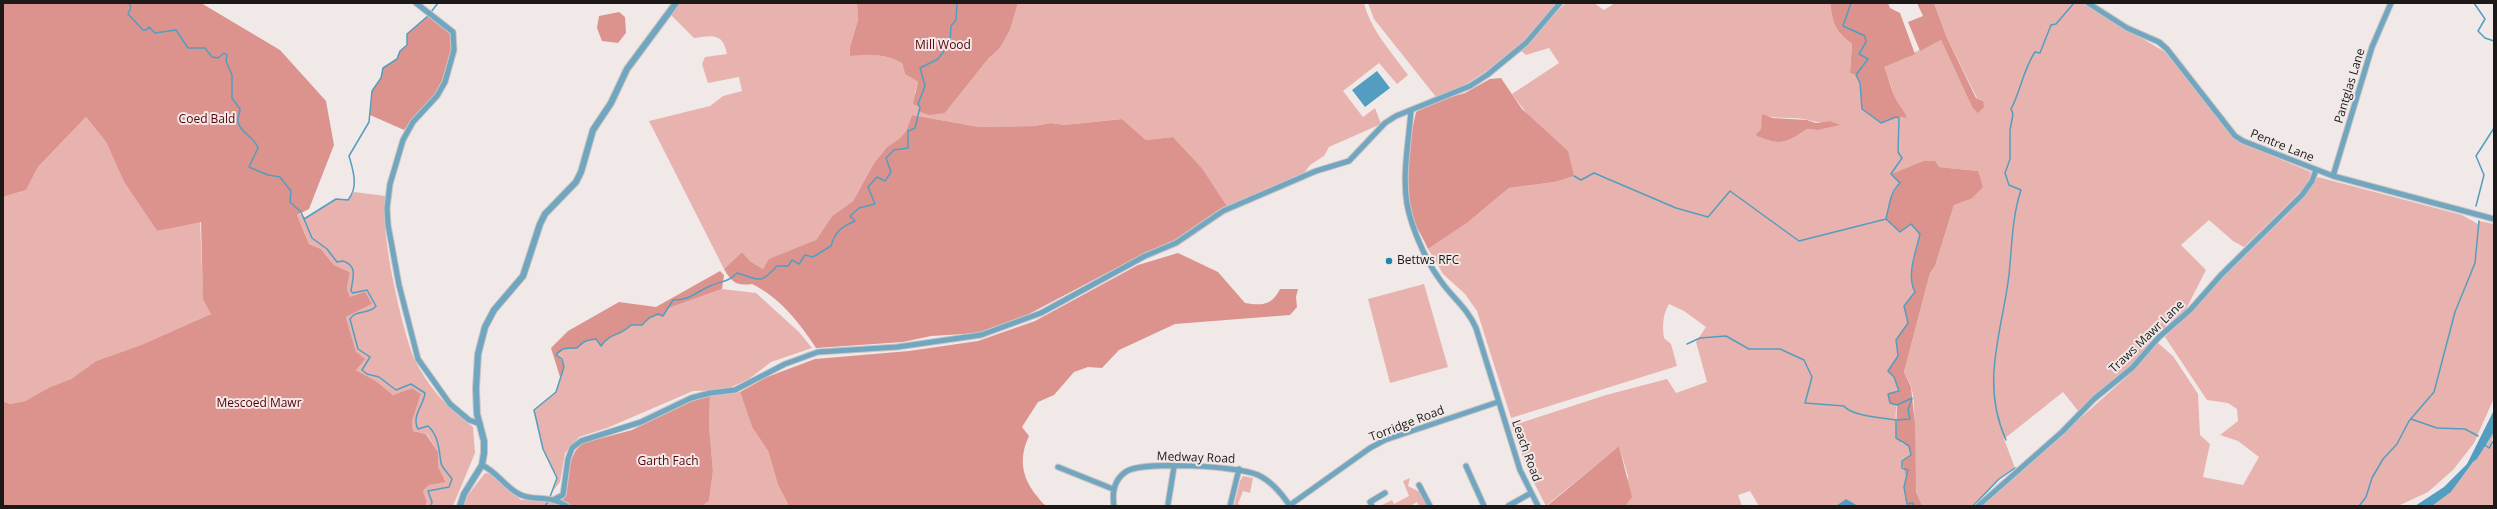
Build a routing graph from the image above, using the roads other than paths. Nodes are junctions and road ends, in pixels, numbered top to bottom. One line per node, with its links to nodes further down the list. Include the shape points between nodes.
1 (416, 3): 11 (street, via 452,32 454,50 441,88 413,122 403,140 390,184 388,225 399,285 418,359 450,404 469,420)
2 (676, 3): 11 (street, via 627,69 611,103 592,130 585,161 576,182 545,214 523,276 490,316 478,354 477,414)
3 (1560, 3): 6 (street, via 1526,43 1487,75 1456,92)
4 (2088, 3): 7 (street, Pentre Lane, via 2127,28 2159,42 2167,49 2235,136)
5 (2391, 3): 8 (street, Pantglas Lane, via 2372,46)
6 (1411, 110): 10 (street, Leach Road, via 1406,175 1407,204 1424,251 1437,276 1469,312 1485,352); 21 (street, via 1385,123 1371,140 1344,163 1316,170 1223,211 1176,243 1145,256 1063,302 1021,321 981,335 897,347 818,352 785,364 735,390 691,398 641,422 581,440 572,448 563,495)
7 (2316, 170): 8 (street, Pentre Lane); 33 (street, Traws Mawr Lane, via 2302,195 2132,368 2094,399 2063,431)
8 (2334, 176): 9 (street, Pentre Lane)
9 (2494, 219)
10 (1498, 402): 20 (street, Leach Road, via 1520,470); 27 (street, Torridge Road, via 1385,440)
11 (480, 424): 12 (street, via 484,441)
12 (482, 465): 21 (street, via 490,468 519,494); 23 (street, via 464,494)
13 (1466, 466): 30 (street)
14 (1058, 467): 18 (street)
15 (1174, 467): 16 (street, Medway Road); 18 (street, Medway Road, via 1133,469 1122,476); 22 (street)
16 (1239, 469): 26 (street); 27 (street, Medway Road, via 1265,479)
17 (1419, 485): 29 (street)
18 (1113, 489): 25 (street)
19 (1385, 493): 28 (street, via 1370,502)
20 (1531, 493): 31 (street); 32 (street, Leach Road)
21 (556, 499): 24 (street)
22 (1168, 504)
23 (460, 506)
24 (567, 506)
25 (1114, 506)
26 (1230, 506)
27 (1290, 506)
28 (1372, 506)
29 (1430, 506)
30 (1484, 506)
31 (1508, 506)
32 (1538, 506)
33 (1978, 506)

